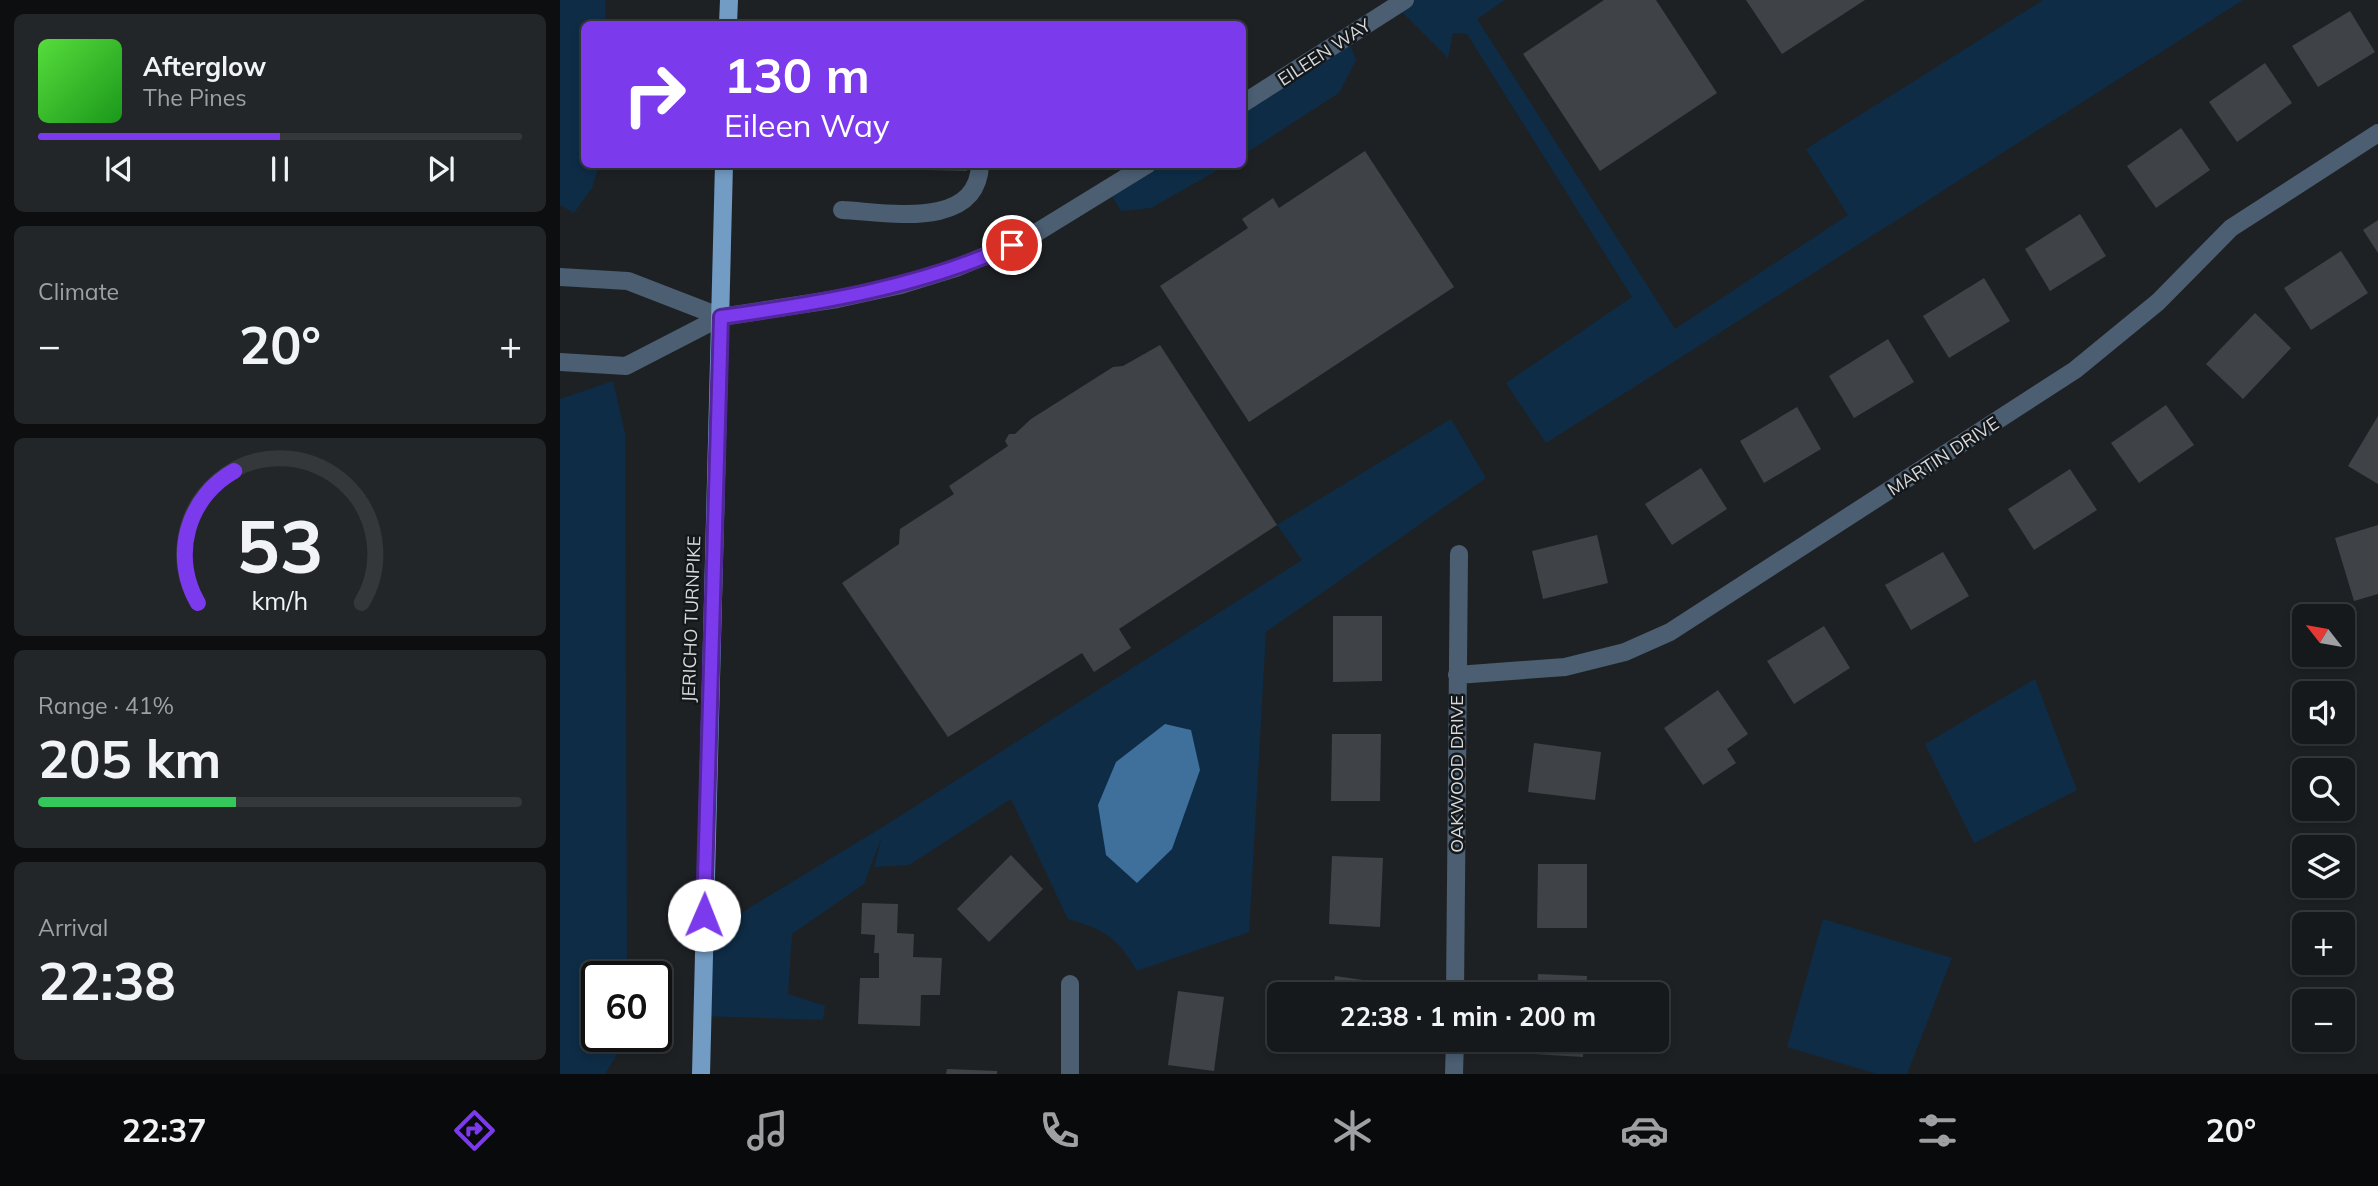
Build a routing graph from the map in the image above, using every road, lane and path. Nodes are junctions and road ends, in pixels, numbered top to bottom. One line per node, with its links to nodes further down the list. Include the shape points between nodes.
1 (729, 0): 3 (main road)
2 (1405, 0): 4 (street, EILEEN WAY)
3 (728, 21)
4 (1246, 101)
5 (2378, 133): 14 (street, MARTIN DRIVE, via 2231,228 2158,302 2075,370 1671,632 1625,652 1565,667)
6 (724, 168): 11 (main road, JERICHO TURNPIKE)
7 (980, 168): 9 (street, via 979,180 966,201 948,209 917,213)
8 (1141, 168): 11 (street, via 1026,239 956,268 850,297)
9 (842, 210)
10 (560, 276): 11 (street, via 628,281)
11 (721, 317): 12 (street, via 626,366); 18 (main road, JERICHO TURNPIKE)
12 (560, 362)
13 (1459, 554): 14 (street, OAKWOOD DRIVE)
14 (1457, 675): 15 (street, OAKWOOD DRIVE)
15 (1455, 982)
16 (1070, 984): 19 (street)
17 (1455, 1052): 20 (street)
18 (701, 1074)
19 (1070, 1074)
20 (1454, 1074)

